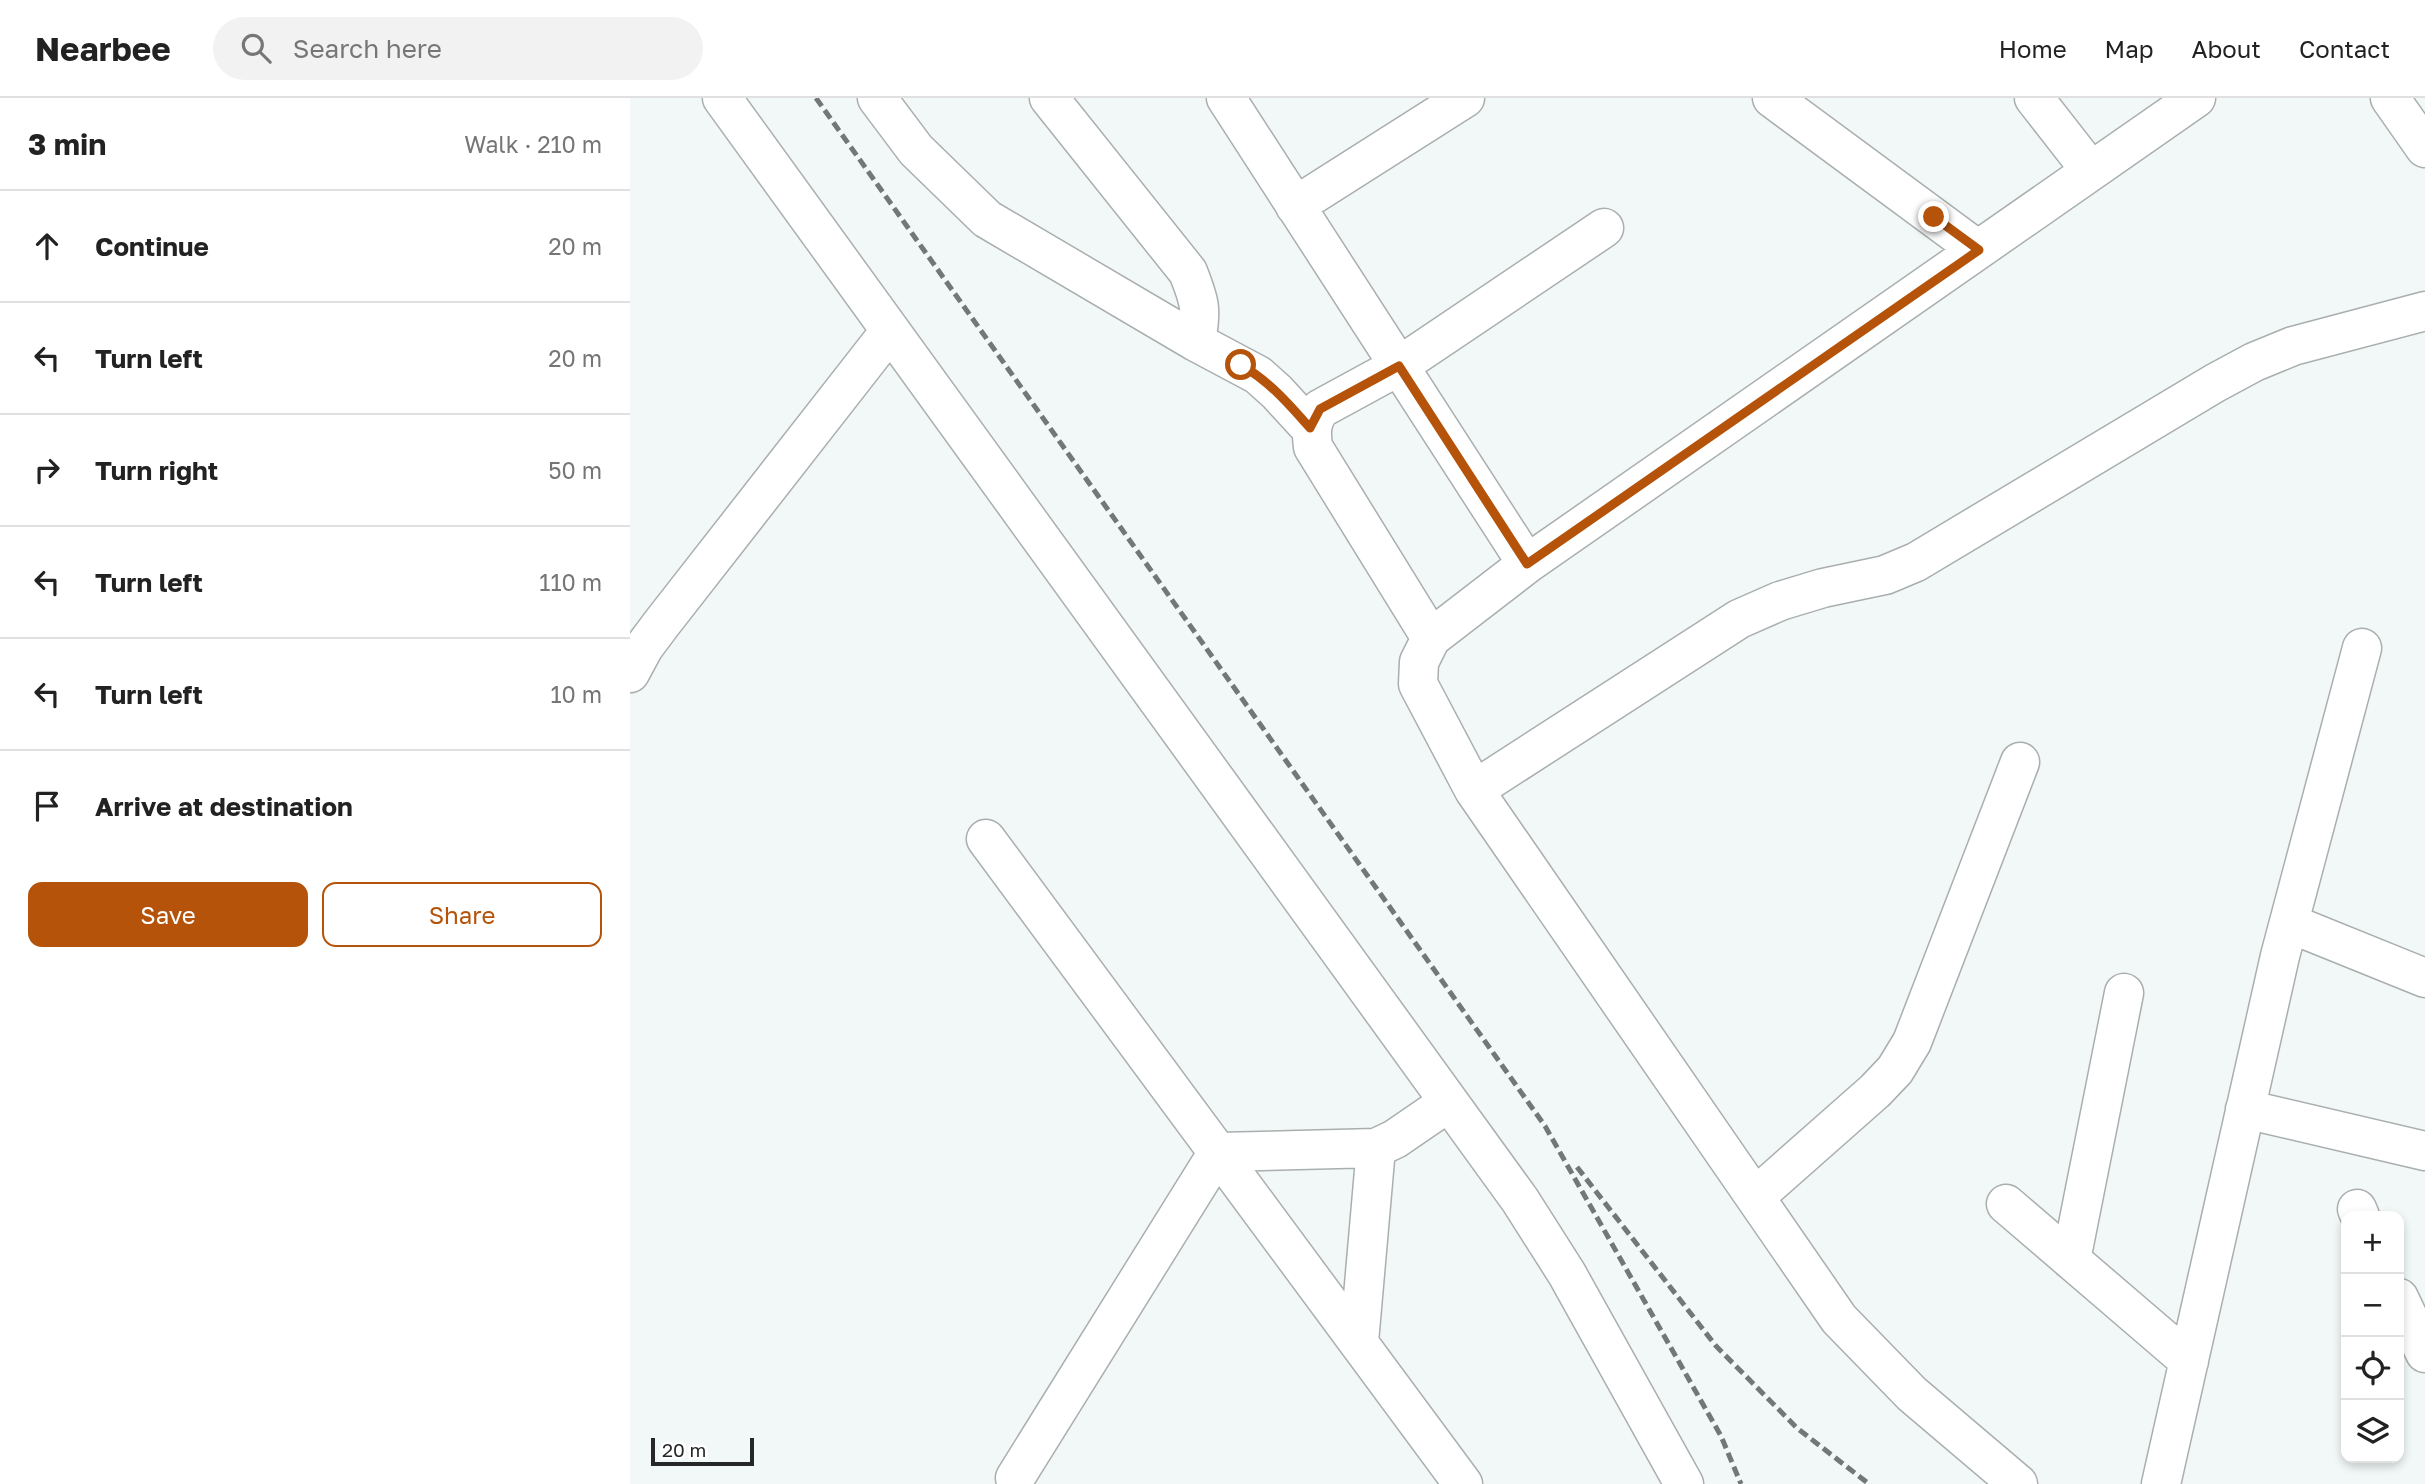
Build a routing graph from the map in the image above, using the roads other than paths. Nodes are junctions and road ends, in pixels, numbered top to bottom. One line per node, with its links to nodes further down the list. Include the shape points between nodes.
1 (722, 98): 16 (street)
2 (877, 98): 17 (street, via 916,150 987,219)
3 (1049, 98): 17 (street, via 1188,272 1201,315)
4 (1226, 98): 12 (street)
5 (1465, 98): 12 (street)
6 (1772, 98): 14 (street)
7 (2034, 98): 11 (street)
8 (2196, 98): 11 (street)
9 (2390, 98): 10 (street)
10 (2425, 148)
11 (2091, 171): 14 (street)
12 (1295, 206): 18 (street)
13 (1604, 228): 18 (street)
14 (1979, 250): 20 (street)
15 (2425, 311): 25 (street, via 2293,346 2254,362 1916,562 1885,575 1780,601 1739,619)
16 (890, 331): 23 (street, via 662,623); 30 (street)
17 (1196, 342): 19 (street, via 1258,375)
18 (1399, 366): 19 (street, via 1320,409); 20 (street)
19 (1310, 428): 21 (street, via 1313,447)
20 (1527, 564): 21 (street)
21 (1431, 638): 25 (street, via 1419,662 1418,684)
22 (2362, 648): 27 (street)
23 (630, 673)
24 (2021, 762): 35 (street, via 1912,1042 1875,1091)
25 (1474, 790): 35 (street)
26 (986, 839): 34 (street)
27 (2289, 923): 28 (street); 31 (street)
28 (2425, 978)
29 (2124, 993): 37 (street)
30 (1449, 1102): 32 (street); 44 (street, via 1567,1274)
31 (2245, 1109): 33 (street); 41 (street)
32 (1376, 1148): 34 (street); 39 (street)
33 (2425, 1151)
34 (1218, 1152): 39 (street); 42 (street)
35 (1755, 1197): 45 (street, via 1839,1319 1912,1394)
36 (2006, 1205): 37 (street)
37 (2071, 1261): 41 (street)
38 (2404, 1308): 40 (street)
39 (1359, 1342): 43 (street)
40 (2425, 1353)
41 (2189, 1361): 46 (street)
42 (1015, 1478)
43 (1463, 1484)
44 (1684, 1484)
45 (2018, 1484)
46 (2161, 1484)

